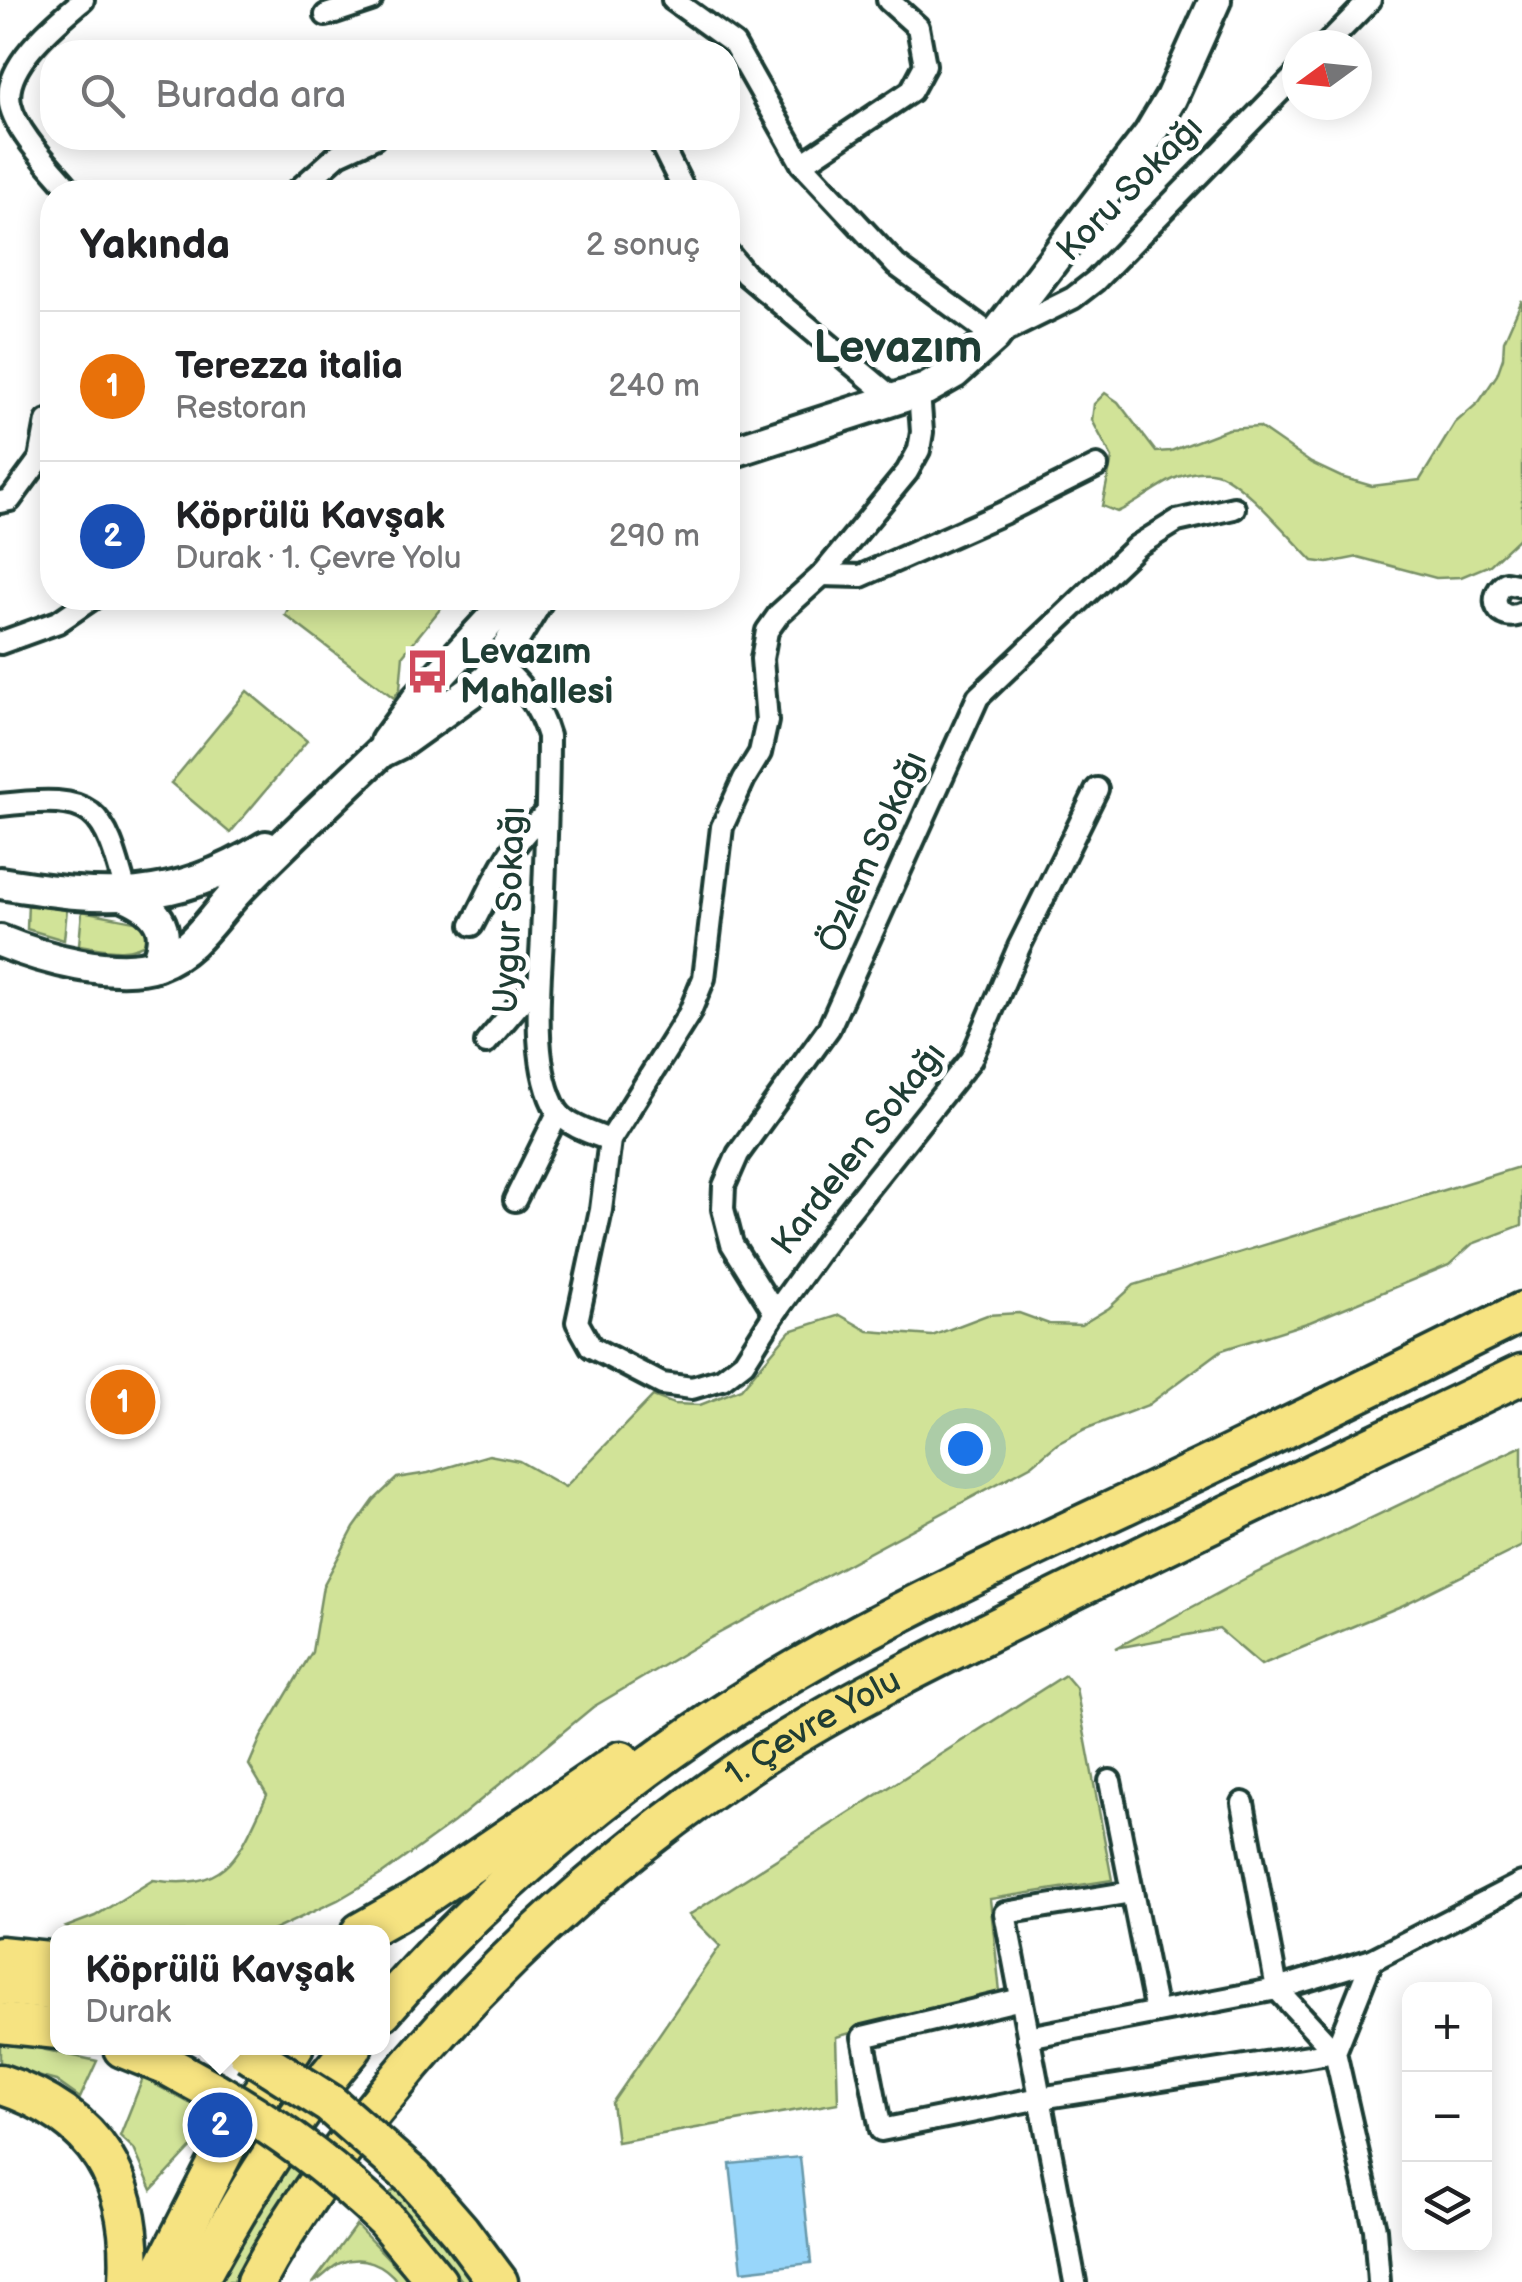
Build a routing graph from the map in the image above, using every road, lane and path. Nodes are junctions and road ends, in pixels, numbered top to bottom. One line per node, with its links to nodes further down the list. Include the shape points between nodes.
1 (82, 0): 15 (street, via 45,32 9,92 10,108)
2 (372, 0): 7 (street)
3 (673, 0): 9 (street)
4 (888, 0): 14 (street, via 918,27 925,66 910,91)
5 (1214, 0): 19 (street, via 1149,134)
6 (1370, 0): 8 (street)
7 (326, 15)
8 (1341, 30)
9 (728, 40)
10 (740, 55): 14 (street)
11 (1282, 89): 19 (street, Koru Sokağı, via 1095,281)
12 (348, 150): 16 (street)
13 (664, 150): 17 (street)
14 (802, 164): 19 (street, via 896,265)
15 (62, 180)
16 (310, 180)
17 (679, 180)
18 (740, 268): 20 (street)
19 (994, 337): 20 (street, Koru Sokağı, via 954,374)
20 (907, 396): 21 (street, Koru Sokağı); 26 (street, via 922,432 919,450)
21 (740, 449)
22 (40, 459): 24 (street, via 10,500)
23 (1097, 466): 26 (street, via 861,576)
24 (0, 502)
25 (1234, 508): 55 (street, Özlem Sokağı, via 1177,521 1137,546 978,697 829,1028 738,1154 724,1186 732,1244)
26 (822, 575): 52 (street, via 767,632 767,720 760,753 722,827 704,978 689,1014)
27 (1522, 586): 31 (street, via 1506,583 1495,597 1505,616)
28 (76, 610): 33 (street)
29 (500, 610): 32 (street)
30 (531, 610): 34 (street)
31 (1522, 613)
32 (478, 635): 34 (street); 35 (street)
33 (0, 643)
34 (501, 662): 36 (street); 40 (street, Uygur Sokağı, via 524,686 548,736)
35 (451, 664): 36 (street); 37 (street, via 391,731)
36 (474, 690): 37 (street)
37 (381, 752): 41 (street)
38 (1097, 789): 55 (street, Kardelen Sokağı, via 971,1059)
39 (0, 806): 44 (street, via 74,802 94,813 108,831)
40 (545, 815): 45 (street, via 512,849); 49 (street, Uygur Sokağı)
41 (303, 826): 43 (street, via 214,875); 46 (street)
42 (0, 882): 44 (street)
43 (160, 890): 44 (street); 46 (street, via 180,900)
44 (127, 896): 48 (street, via 142,903 163,930 165,947)
45 (472, 924)
46 (205, 929): 48 (street)
47 (0, 942): 48 (street, via 95,966)
48 (155, 965)
49 (538, 982): 50 (street); 51 (street, Uygur Sokağı, via 546,1078)
50 (486, 1044)
51 (558, 1113): 52 (street); 53 (street)
52 (610, 1140): 55 (street, Kardelen Sokağı, via 577,1322 591,1347 662,1384 692,1388 722,1379 744,1362)
53 (516, 1200)
54 (1522, 1312): 57 (highway, 1. Çevre Yolu, via 920,1602)
55 (774, 1314)
56 (1522, 1374): 87 (highway, 1. Çevre Yolu, via 875,1689 746,1766 627,1854 466,2001 367,2117)
57 (792, 1672): 62 (highway, via 699,1715 609,1768); 72 (highway, 1. Çevre Yolu, via 634,1780 533,1862)
58 (1110, 1781): 61 (street)
59 (1243, 1803): 69 (street)
60 (1522, 1882): 66 (street)
61 (1132, 1892): 71 (street, via 1005,1912); 73 (street)
62 (416, 1901): 63 (highway); 64 (highway)
63 (373, 1925)
64 (390, 1928)
65 (0, 1956): 67 (highway)
66 (1372, 1960): 69 (street); 77 (street)
67 (50, 1961)
68 (0, 1985): 70 (highway)
69 (1276, 1989): 73 (street); 77 (street)
70 (50, 1990)
71 (1021, 1999): 76 (street); 83 (street, via 862,2038 880,2130)
72 (390, 2003)
73 (1156, 2012): 76 (street)
74 (0, 2023): 75 (highway)
75 (50, 2028)
76 (1028, 2037): 83 (street)
77 (1335, 2052): 83 (street); 91 (street, via 1375,2229)
78 (139, 2055): 88 (highway, bridge, via 215,2092 337,2174)
79 (251, 2055): 89 (highway, bridge, via 330,2104 413,2177)
80 (289, 2055): 85 (highway, via 232,2135)
81 (346, 2055): 86 (highway, via 298,2116)
82 (0, 2084): 84 (highway, via 62,2114 101,2154 124,2202)
83 (1040, 2098): 90 (street)
84 (129, 2282)
85 (157, 2282)
86 (196, 2282)
87 (256, 2282)
88 (436, 2282)
89 (498, 2282)
90 (1075, 2282)
91 (1379, 2282)

